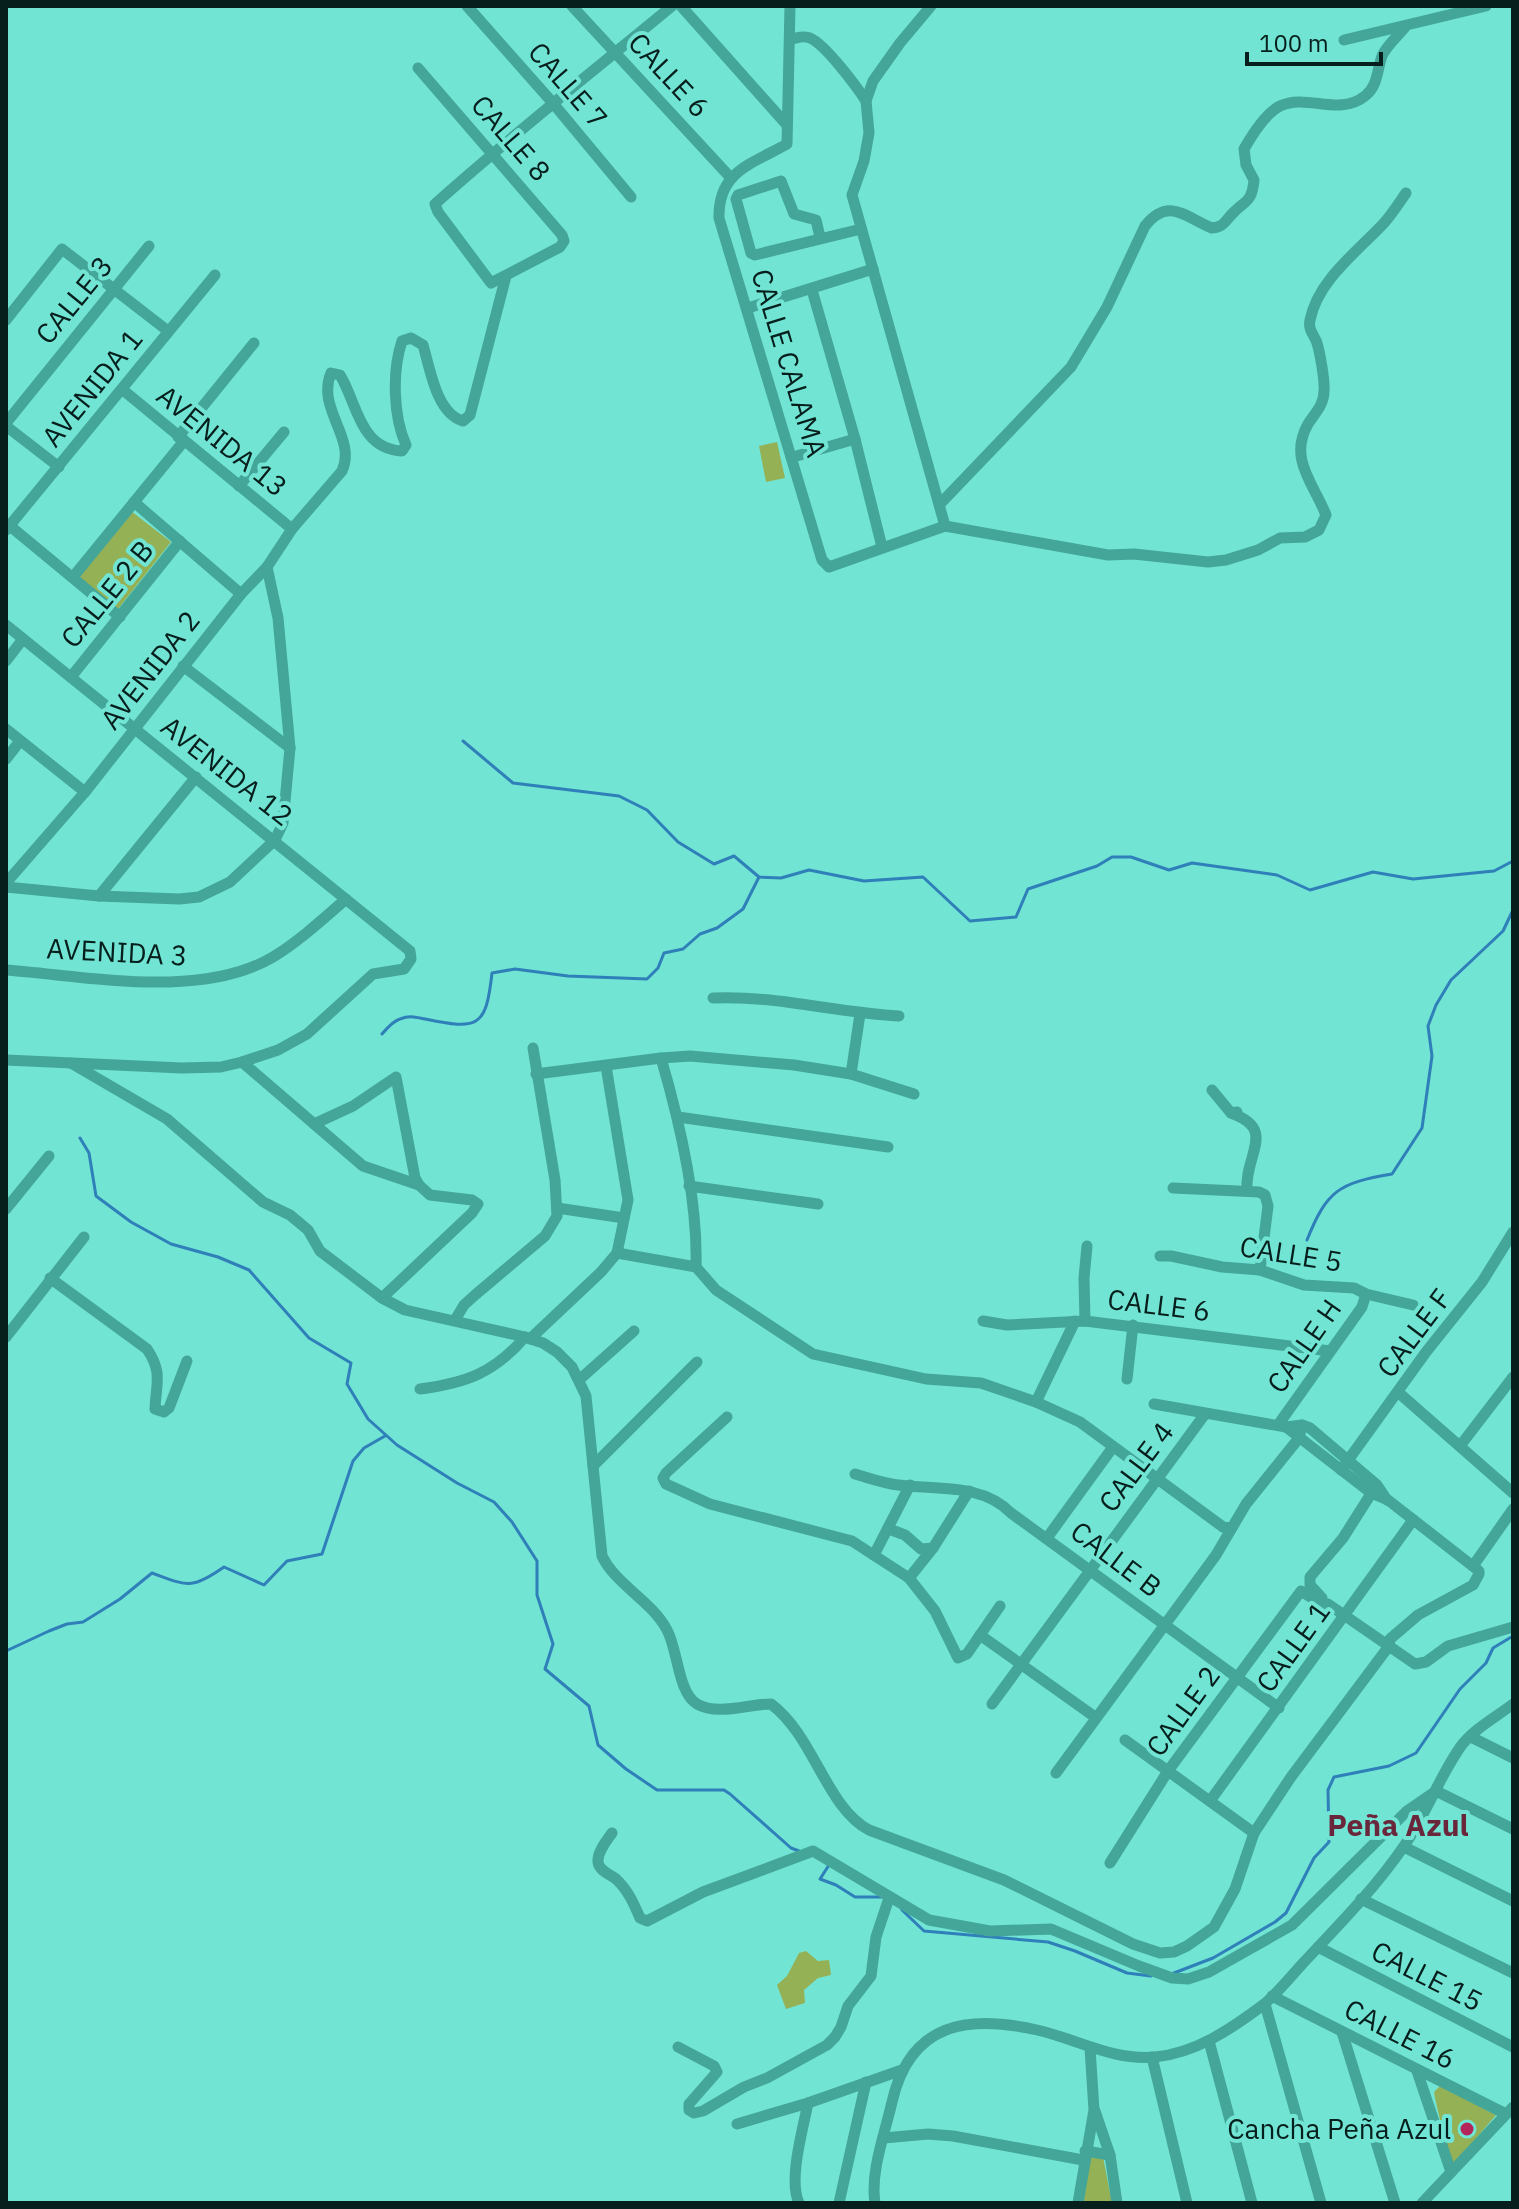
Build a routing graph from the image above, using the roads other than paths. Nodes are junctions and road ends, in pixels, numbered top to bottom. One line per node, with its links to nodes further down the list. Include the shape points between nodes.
1 (467, 6): 14 (street, CALLE 7)
2 (572, 6): 11 (street, CALLE 6)
3 (672, 6): 11 (street)
4 (681, 6): 15 (street)
5 (790, 6): 9 (street)
6 (931, 6): 13 (street, via 873,81)
7 (1486, 6): 8 (street)
8 (1405, 27): 10 (street); 41 (street, via 1383,54 1376,81 1365,96 1325,106 1301,101 1274,111 1244,149 1254,180 1249,200 1223,225 1212,228 1176,211 1152,217 1071,367)
9 (791, 39): 13 (street, via 812,38); 15 (street)
10 (1344, 40)
11 (615, 53): 14 (street); 17 (street, CALLE 6)
12 (418, 68): 16 (street, CALLE 8)
13 (866, 101): 20 (street, via 869,133 853,189)
14 (552, 102): 16 (street); 19 (street, CALLE 7)
15 (787, 125): 17 (street, via 787,144)
16 (493, 152): 25 (street, CALLE 8, via 564,241); 25 (street, via 435,204 491,283)
17 (730, 177): 28 (street, CALLE CALAMA, via 719,200 719,218)
18 (1406, 193): 42 (street, via 1321,294 1310,319 1324,391 1301,438 1301,455 1303,472 1326,515 1319,530 1208,562 1108,555)
19 (631, 197)
20 (860, 227): 21 (street); 23 (street)
21 (819, 233): 21 (street, via 816,220 794,214 781,181 736,199 755,255)
22 (149, 246): 26 (street, CALLE 3)
23 (873, 269): 27 (street); 41 (street)
24 (215, 275): 30 (street, AVENIDA 1)
25 (506, 276): 44 (street, AVENIDA 2, via 470,415 463,421 454,418 438,394 423,345 411,338 402,341 397,377 406,445 402,451 383,445 365,430 348,388 340,375 331,373 326,397 347,460)
26 (114, 289): 29 (street, via 62,249); 30 (street); 33 (street, CALLE 3)
27 (812, 290): 28 (street); 36 (street)
28 (748, 308): 37 (street, CALLE CALAMA)
29 (6, 320)
30 (168, 331): 32 (street, AVENIDA 1)
31 (254, 343): 35 (street)
32 (123, 390): 35 (street, AVENIDA 13); 38 (street, AVENIDA 1)
33 (6, 424): 38 (street)
34 (284, 432): 39 (street)
35 (181, 439): 39 (street, AVENIDA 13); 40 (street)
36 (855, 439): 37 (street); 46 (street)
37 (793, 457): 46 (street, CALLE CALAMA, via 825,565)
38 (59, 467): 43 (street, AVENIDA 1)
39 (239, 486): 44 (street, AVENIDA 13)
40 (134, 502): 45 (street); 48 (street)
41 (940, 504): 42 (street)
42 (945, 526): 46 (street)
43 (8, 528): 48 (street)
44 (292, 529): 47 (street, AVENIDA 2)
45 (180, 541): 49 (street); 50 (street, CALLE 2 B)
46 (882, 547)
47 (267, 567): 49 (street, AVENIDA 2); 59 (street, via 278,618)
48 (73, 577): 50 (street)
49 (241, 594): 54 (street, AVENIDA 2)
50 (120, 617): 55 (street, CALLE 2 B)
51 (6, 625): 52 (street, AVENIDA 12)
52 (23, 639): 53 (street); 55 (street, AVENIDA 12)
53 (6, 661)
54 (183, 666): 56 (street, AVENIDA 2); 59 (street)
55 (71, 677): 56 (street, AVENIDA 12)
56 (135, 728): 61 (street, AVENIDA 12); 62 (street, AVENIDA 2)
57 (6, 729): 58 (street)
58 (20, 741): 60 (street); 62 (street)
59 (290, 748): 63 (street, via 283,823)
60 (6, 759)
61 (196, 777): 63 (street, AVENIDA 12); 65 (street)
62 (85, 792): 64 (street, AVENIDA 2)
63 (275, 840): 65 (street, via 230,882 199,897); 66 (street, AVENIDA 12)
64 (6, 885): 65 (street)
65 (99, 896)
66 (346, 899): 67 (street, AVENIDA 3, via 271,958 237,973 195,982); 74 (street, AVENIDA 12, via 410,951 411,959 404,969 373,974 307,1034)
67 (6, 970)
68 (713, 998): 69 (street, via 741,997)
69 (860, 1014): 70 (street); 78 (street)
70 (899, 1016)
71 (533, 1048): 77 (street)
72 (661, 1058): 76 (street); 78 (street, via 690,1056); 83 (street)
73 (6, 1060): 75 (street)
74 (242, 1062): 75 (street, via 182,1068); 84 (street)
75 (71, 1063): 104 (street, via 167,1119 263,1202 299,1222 320,1251)
76 (606, 1066): 77 (street); 94 (street, via 628,1200)
77 (536, 1074): 92 (street)
78 (851, 1074): 80 (street)
79 (1212, 1090): 82 (street)
80 (914, 1094)
81 (1245, 1111): 82 (street)
82 (1231, 1113): 90 (street, via 1255,1127)
83 (678, 1117): 85 (street); 88 (street)
84 (314, 1124): 87 (street, via 363,1166); 87 (street, via 396,1077)
85 (888, 1147)
86 (49, 1156): 93 (street)
87 (419, 1185): 104 (street, via 430,1195 478,1204)
88 (689, 1186): 91 (street); 100 (street, via 697,1232)
89 (1173, 1188): 90 (street)
90 (1247, 1191): 101 (street, via 1263,1193 1269,1200)
91 (818, 1204)
92 (557, 1208): 94 (street); 106 (street, via 545,1236 464,1305)
93 (6, 1209)
94 (624, 1218): 98 (street)
95 (1513, 1232): 120 (street, CALLE F)
96 (84, 1237): 102 (street)
97 (1087, 1246): 108 (street)
98 (617, 1253): 100 (street); 112 (street)
99 (1160, 1256): 101 (street, CALLE 5)
100 (696, 1267): 121 (street, via 716,1290 813,1354 926,1379 981,1383)
101 (1260, 1270): 103 (street, CALLE 5, via 1293,1282)
102 (50, 1278): 111 (street); 114 (street, via 147,1349 158,1375 159,1412 169,1408)
103 (1366, 1294): 105 (street, CALLE 5); 113 (street, CALLE H)
104 (382, 1298): 106 (street, via 405,1310)
105 (1413, 1305)
106 (455, 1320): 112 (street)
107 (983, 1321): 108 (street, CALLE 6)
108 (1080, 1321): 109 (street, CALLE 6); 121 (street)
109 (1133, 1325): 113 (street, CALLE 6); 117 (street)
110 (634, 1331): 118 (street)
111 (6, 1337)
112 (528, 1338): 118 (street, via 557,1352); 119 (street, via 480,1375)
113 (1330, 1351): 126 (street, CALLE H)
114 (187, 1361)
115 (697, 1362): 131 (street)
116 (1513, 1377): 128 (street)
117 (1127, 1379)
118 (579, 1380): 131 (street, via 586,1396)
119 (420, 1389)
120 (1399, 1393): 128 (street); 130 (street, CALLE F)
121 (1036, 1402): 129 (street, via 1080,1422)
122 (1154, 1404): 123 (street)
123 (1205, 1414): 126 (street); 133 (street, CALLE 4)
124 (727, 1417): 144 (street, via 666,1473 666,1484 710,1504 852,1541)
125 (1302, 1425): 126 (street); 127 (street); 130 (street)
126 (1282, 1426): 127 (street)
127 (1299, 1438): 130 (street); 140 (street)
128 (1460, 1446): 137 (street)
129 (1113, 1447): 133 (street); 142 (street)
130 (1344, 1465): 135 (street)
131 (593, 1466): 176 (street, via 602,1556 653,1608 667,1631 687,1696 714,1709 771,1704 810,1750 855,1823 1004,1880)
132 (855, 1474): 134 (street, CALLE B)
133 (1157, 1477): 140 (street); 146 (street, CALLE 4)
134 (910, 1485): 136 (street, CALLE B); 141 (street)
135 (1374, 1489): 139 (street); 148 (street, via 1310,1577 1310,1585)
136 (969, 1491): 142 (street, CALLE B, via 1001,1504); 143 (street)
137 (1513, 1493)
138 (1513, 1509): 145 (street)
139 (1413, 1520): 145 (street); 150 (street, CALLE 1)
140 (1230, 1528): 151 (street)
141 (889, 1529): 143 (street, via 921,1549); 144 (street)
142 (1047, 1538): 146 (street, CALLE B)
143 (933, 1548): 147 (street)
144 (874, 1555): 147 (street)
145 (1473, 1566): 154 (street, via 1479,1574 1473,1585 1418,1615 1390,1639)
146 (1088, 1570): 151 (street, CALLE B); 155 (street, CALLE 4)
147 (909, 1578): 153 (street, via 935,1611 956,1656 965,1656)
148 (1328, 1604): 150 (street); 156 (street, CALLE 2, via 1301,1591)
149 (1000, 1606): 153 (street)
150 (1346, 1616): 154 (street); 159 (street, CALLE 1)
151 (1164, 1625): 156 (street, CALLE B); 160 (street)
152 (1513, 1627): 154 (street, via 1448,1646 1420,1665)
153 (980, 1635): 155 (street)
154 (1389, 1646): 170 (street)
155 (1021, 1664): 157 (street, CALLE 4); 160 (street)
156 (1237, 1678): 159 (street, CALLE B); 164 (street, CALLE 2)
157 (992, 1704)
158 (1513, 1704): 161 (street)
159 (1279, 1708): 167 (street, CALLE 1)
160 (1095, 1717): 165 (street)
161 (1471, 1737): 163 (street); 166 (street)
162 (1125, 1740): 164 (street)
163 (1513, 1758)
164 (1168, 1771): 167 (street); 172 (street, CALLE 2)
165 (1056, 1773)
166 (1436, 1791): 168 (street); 171 (street); 176 (street, via 1407,1811 1292,1925 1209,1972 1172,1978)
167 (1210, 1801): 170 (street)
168 (1513, 1829)
169 (612, 1833): 173 (street, via 598,1856 600,1868 617,1880 647,1921 703,1892 813,1851)
170 (1254, 1833): 176 (street, via 1244,1867 1214,1927 1187,1946 1174,1952 1147,1950)
171 (1404, 1847): 174 (street); 175 (street)
172 (1110, 1863)
173 (889, 1898): 176 (street, via 929,1920 990,1931); 182 (street, via 871,1976 827,2045 694,2113 689,2104 717,2072)
174 (1361, 1899): 177 (street); 178 (street)
175 (1513, 1901)
176 (1073, 1928)
177 (1318, 1947): 179 (street); 183 (street, CALLE 15)
178 (1513, 1973)
179 (1268, 2000): 180 (street, CALLE 16); 181 (street); 204 (street)
180 (1342, 2032): 187 (street, CALLE 16); 205 (street)
181 (1209, 2041): 185 (street); 203 (street)
182 (678, 2047)
183 (1513, 2047)
184 (1090, 2048): 185 (street); 186 (street, via 1040,2030 980,2022 929,2037); 190 (street)
185 (1152, 2057): 202 (street)
186 (902, 2070): 188 (street); 193 (street)
187 (1417, 2071): 191 (street, CALLE 16); 196 (street)
188 (866, 2082): 189 (street); 198 (street)
189 (808, 2103): 192 (street); 197 (street, via 795,2178)
190 (1094, 2110): 194 (street); 195 (street)
191 (1509, 2111): 196 (street)
192 (737, 2124)
193 (884, 2138): 195 (street, via 953,2136); 199 (street)
194 (1110, 2155): 195 (street); 201 (street)
195 (1084, 2156): 200 (street)
196 (1451, 2172): 206 (street)
197 (799, 2203)
198 (839, 2203)
199 (875, 2203)
200 (1078, 2203)
201 (1117, 2203)
202 (1187, 2203)
203 (1252, 2203)
204 (1321, 2203)
205 (1395, 2203)
206 (1422, 2203)

